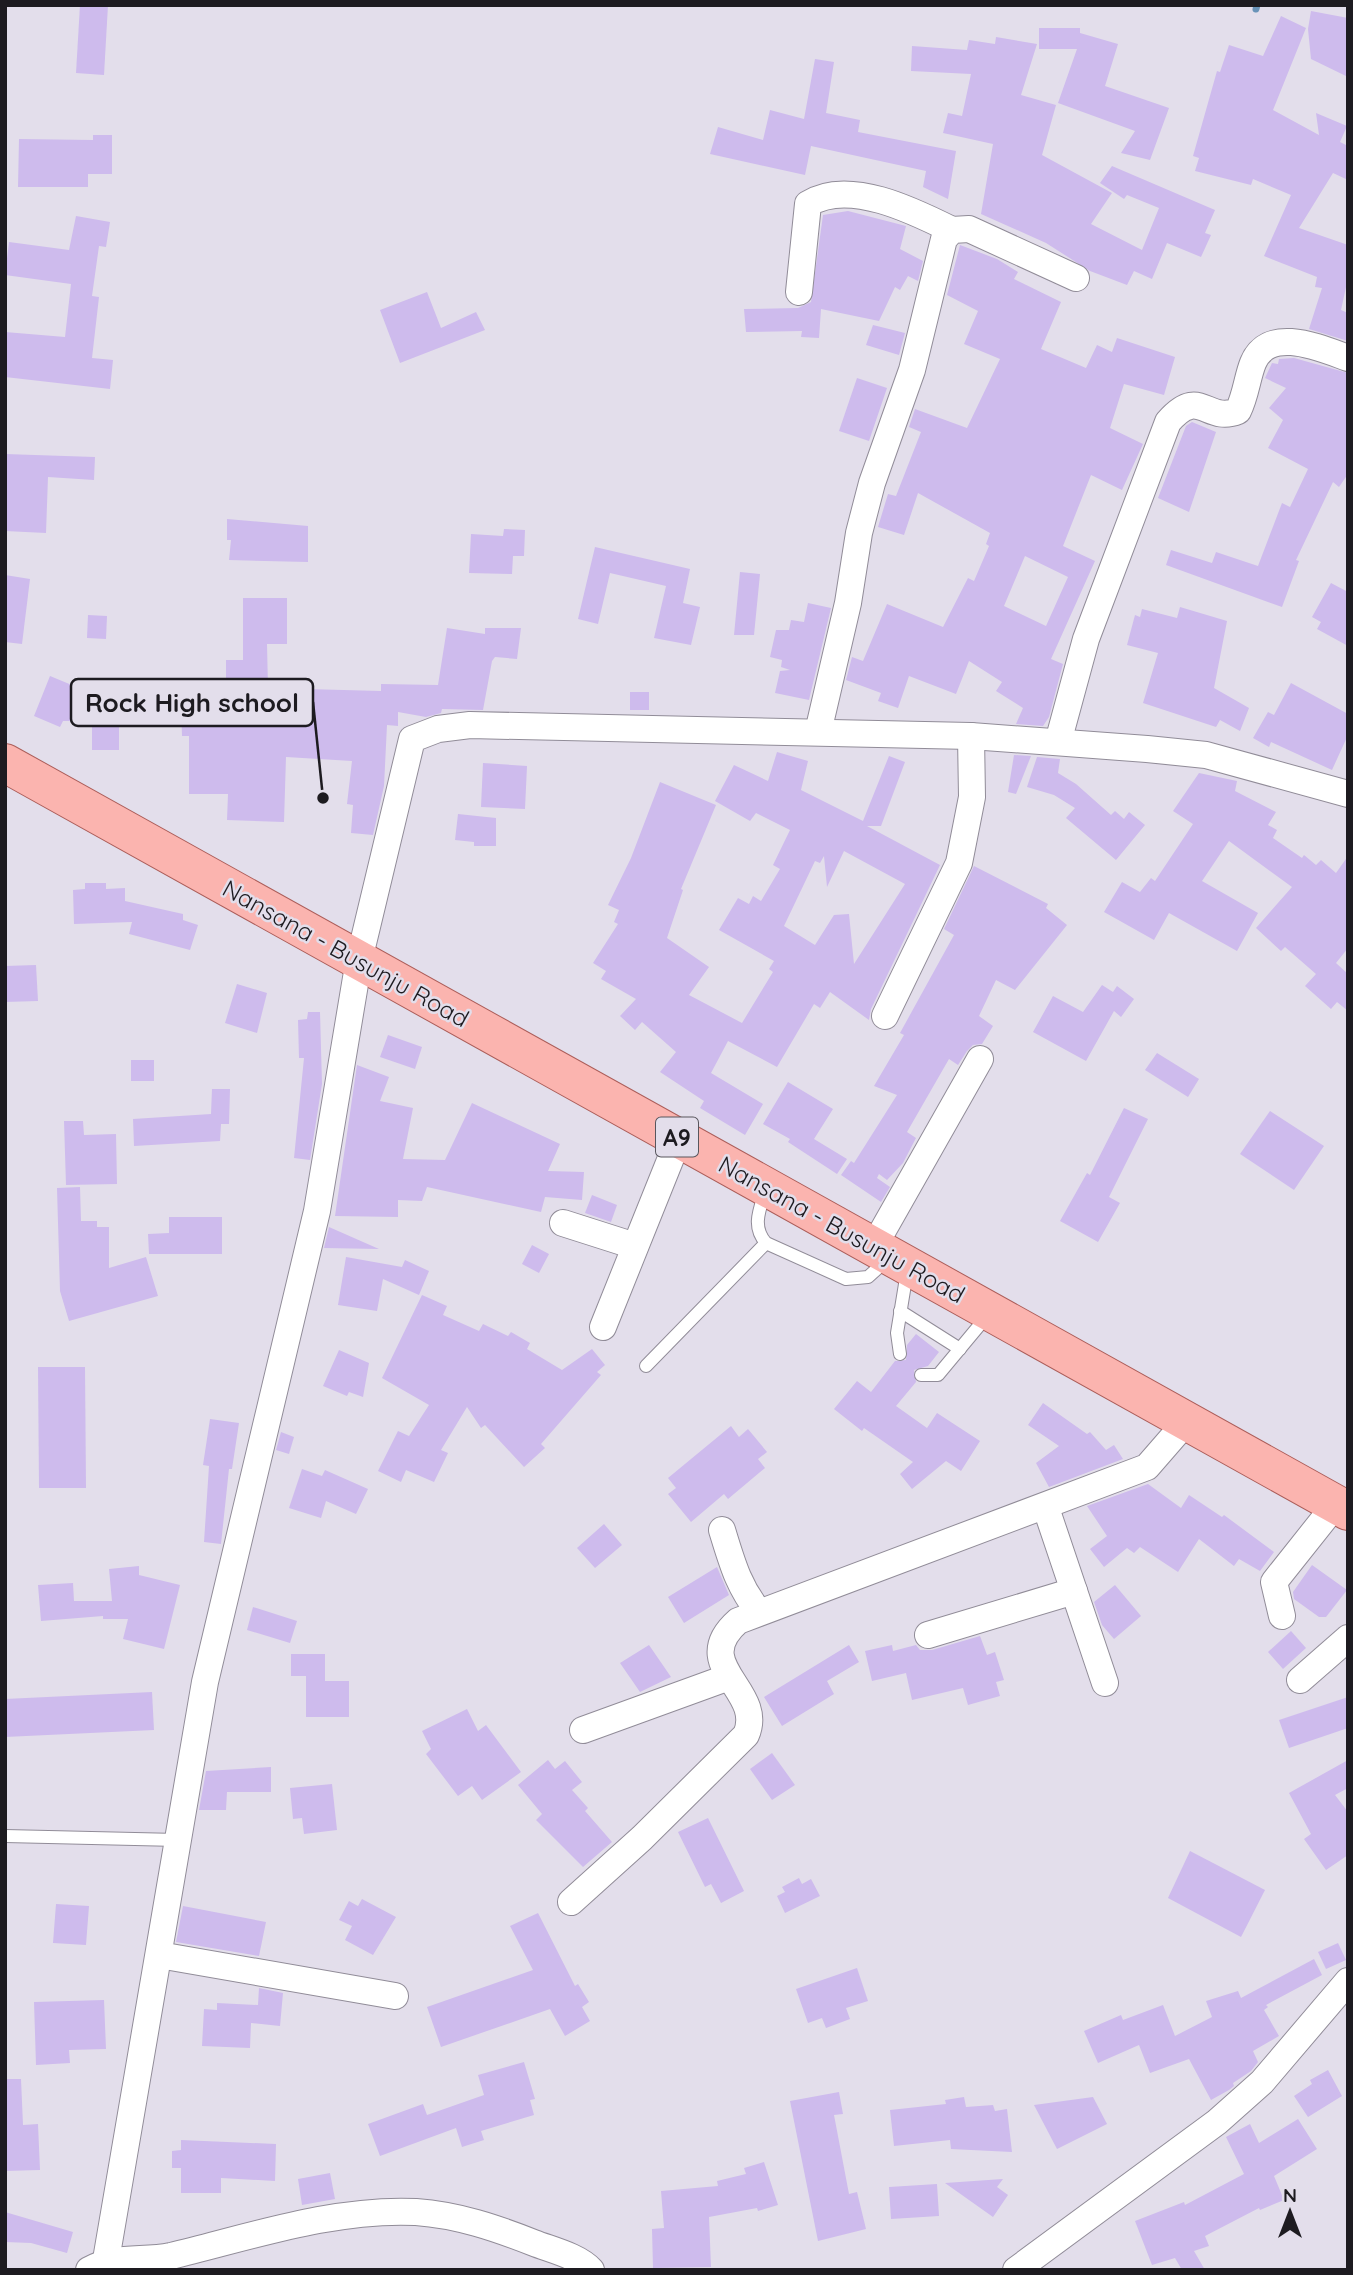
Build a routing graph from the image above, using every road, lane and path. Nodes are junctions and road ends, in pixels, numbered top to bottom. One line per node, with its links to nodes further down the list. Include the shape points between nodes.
1 (953, 230): 2 (street, via 969,229); 3 (street, via 903,206 833,194 820,196 808,204); 5 (street, via 944,239 912,370 859,533)
2 (1076, 278)
3 (799, 292)
4 (1348, 358): 7 (street, via 1311,344 1275,343 1261,348 1238,411 1223,414 1183,406 1168,422 1086,639)
5 (818, 732): 6 (street); 10 (street, via 470,725 438,729 412,739)
6 (971, 736): 7 (street); 11 (street, via 972,797 959,863)
7 (1058, 742): 9 (street, via 1206,755)
8 (5, 763): 10 (main road, Nansana - Busunju Road / A9)
9 (1348, 794)
10 (359, 960): 13 (main road, Nansana - Busunju Road / A9); 40 (street, via 317,1210 205,1682)
11 (885, 1016)
12 (980, 1059): 18 (street)
13 (679, 1138): 14 (main road, Nansana - Busunju Road / A9); 17 (street)
14 (766, 1187): 16 (lane, via 756,1222); 18 (main road, Nansana - Busunju Road / A9)
15 (563, 1223): 17 (street)
16 (766, 1243): 18 (lane, via 846,1279 868,1276); 24 (lane)
17 (635, 1246): 21 (street)
18 (891, 1256): 19 (lane); 20 (main road, Nansana - Busunju Road / A9)
19 (900, 1311): 22 (lane); 23 (lane)
20 (990, 1312): 22 (lane); 26 (main road, Nansana - Busunju Road / A9)
21 (603, 1327)
22 (960, 1349): 25 (lane, via 939,1375)
23 (900, 1354)
24 (646, 1366)
25 (921, 1375)
26 (1187, 1421): 27 (main road, Nansana - Busunju Road / A9); 28 (street, via 1147,1467)
27 (1342, 1507): 32 (street, via 1274,1582)
28 (1046, 1508): 30 (street); 31 (street)
29 (722, 1530): 31 (street, via 734,1573)
30 (1074, 1591): 33 (street); 37 (street)
31 (760, 1612): 35 (street, via 738,1621 721,1642 722,1666)
32 (1282, 1616)
33 (928, 1635)
34 (1348, 1638): 36 (street)
35 (729, 1676): 38 (street); 41 (street, via 750,1713 746,1735)
36 (1300, 1680)
37 (1105, 1683)
38 (583, 1730)
39 (5, 1836): 40 (lane)
40 (178, 1840): 42 (street)
41 (571, 1902)
42 (159, 1955): 44 (street); 45 (street)
43 (1348, 1981): 47 (street, via 1262,2082 1217,2122)
44 (395, 1996)
45 (97, 2265): 46 (street, via 169,2256 297,2225 415,2212 496,2228)
46 (591, 2270)
47 (1016, 2270)

